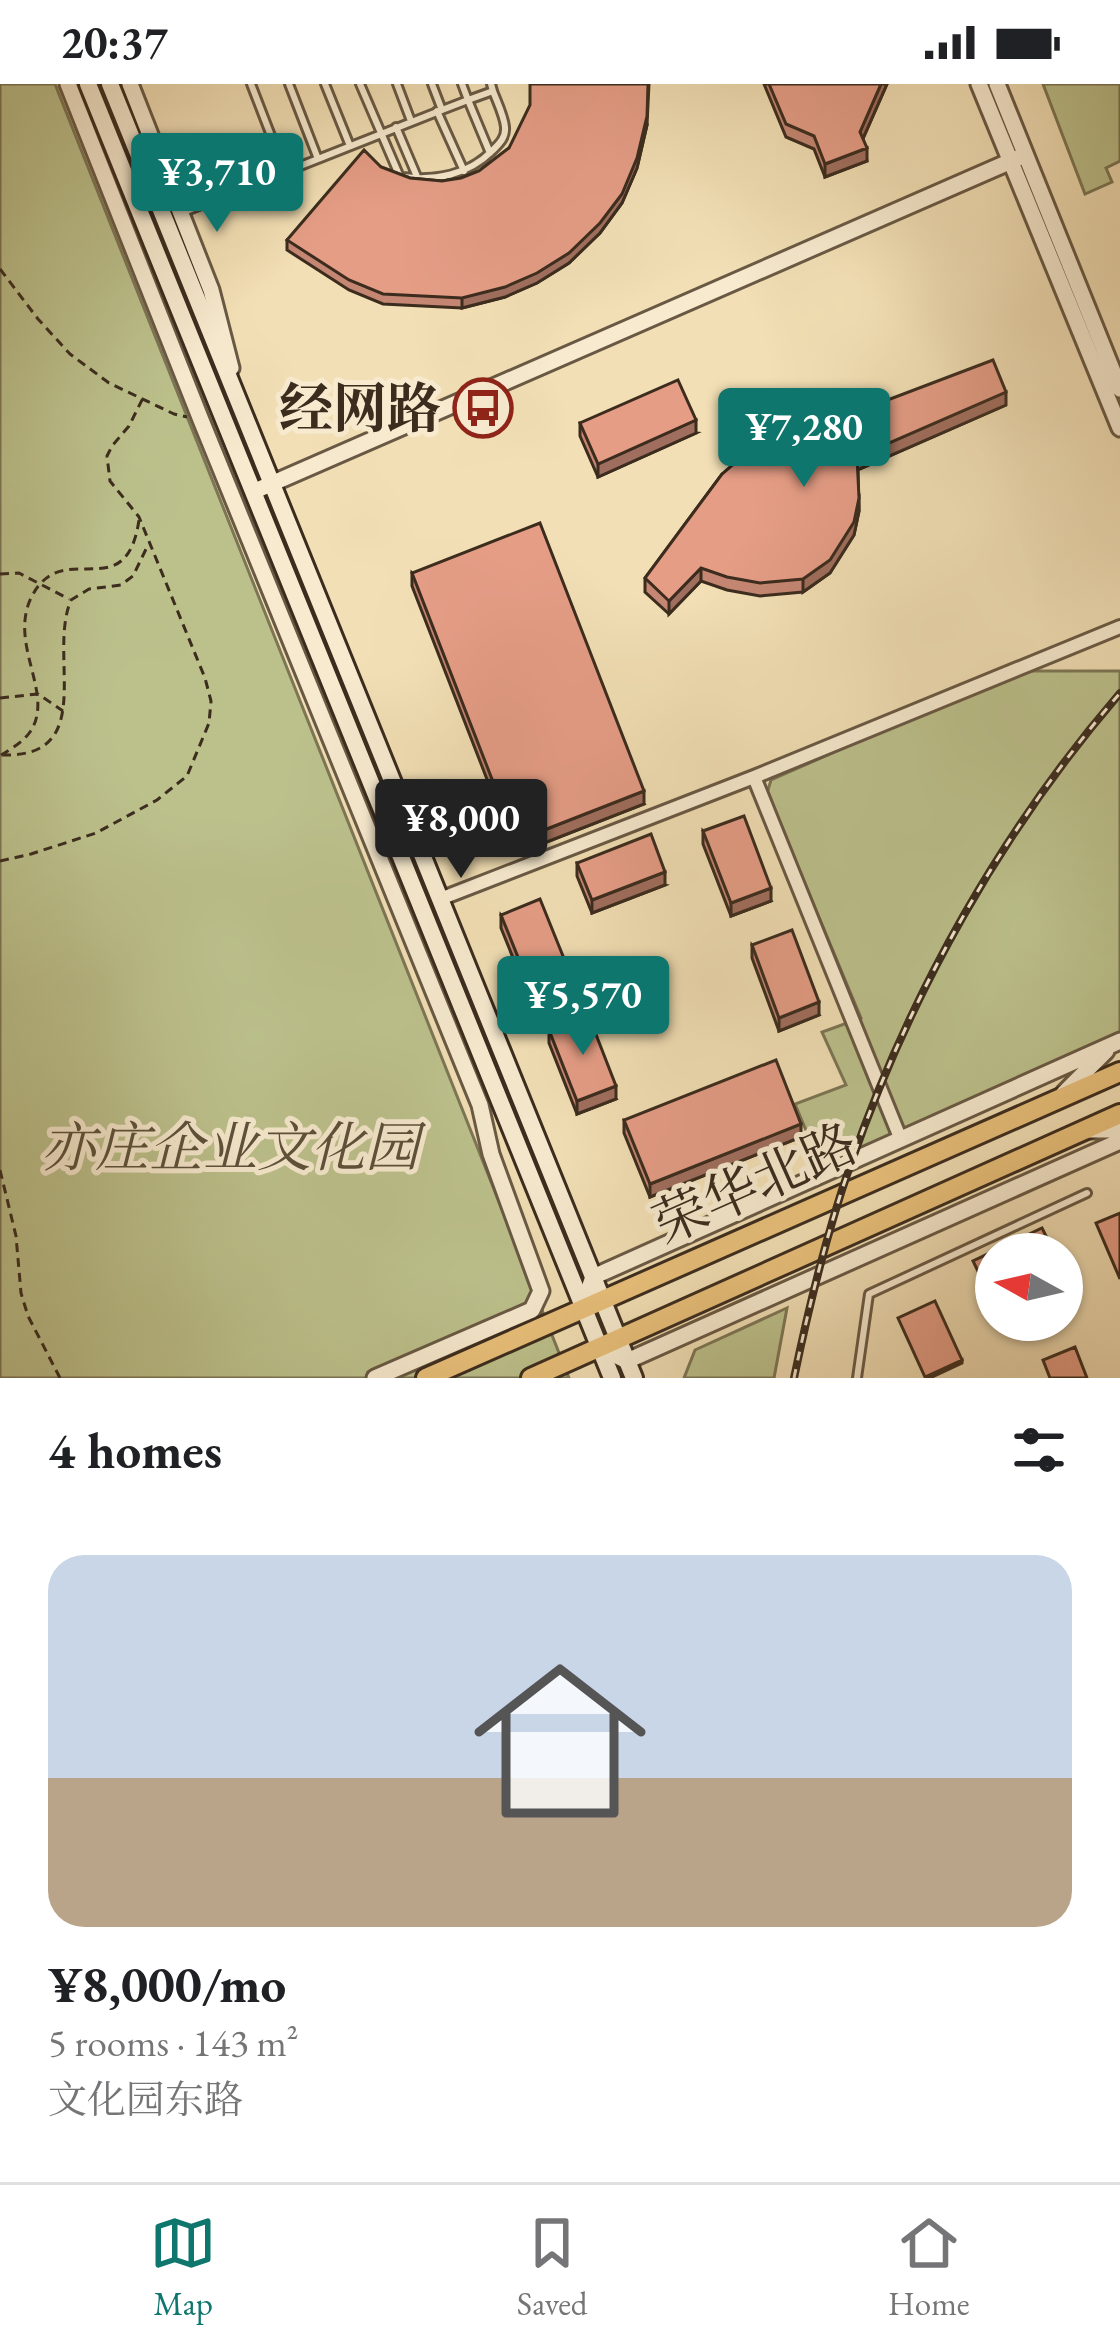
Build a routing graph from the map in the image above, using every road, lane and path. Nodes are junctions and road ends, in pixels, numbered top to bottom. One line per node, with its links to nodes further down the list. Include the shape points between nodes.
1 (68, 84): 32 (street)
2 (88, 84): 33 (main road)
3 (110, 84): 37 (main road)
4 (130, 84): 31 (street)
5 (251, 84): 28 (lane)
6 (289, 84): 24 (lane)
7 (326, 84): 21 (lane)
8 (360, 84): 19 (lane)
9 (397, 84): 17 (lane)
10 (432, 84): 16 (lane)
11 (462, 84): 15 (lane)
12 (979, 84): 25 (street)
13 (997, 84): 25 (street)
14 (492, 87): 15 (lane); 22 (lane, via 505,126)
15 (468, 100): 16 (lane); 22 (lane)
16 (440, 111): 17 (lane); 27 (lane)
17 (412, 121): 18 (lane)
18 (396, 127): 19 (lane); 30 (lane)
19 (380, 134): 20 (lane); 29 (lane)
20 (362, 141): 21 (lane); 23 (lane)
21 (350, 146): 24 (lane)
22 (490, 153): 27 (lane)
23 (370, 156)
24 (318, 158): 28 (lane)
25 (1017, 158): 35 (street); 39 (street); 40 (street)
26 (381, 169): 29 (lane)
27 (464, 171): 30 (lane)
28 (286, 172): 31 (lane)
29 (400, 177): 30 (lane)
30 (418, 179)
31 (181, 214): 37 (street)
32 (122, 221): 33 (street); 38 (street)
33 (160, 261): 41 (main road)
34 (0, 269): 36 (path, via 70,354)
35 (1120, 389)
36 (143, 398): 38 (path); 42 (path, via 107,457 110,481)
37 (241, 406): 40 (main road)
38 (201, 420): 59 (street)
39 (1120, 428)
40 (272, 483): 41 (street); 54 (main road)
41 (255, 491): 55 (main road)
42 (140, 517): 43 (path); 45 (path, via 127,560)
43 (149, 542): 46 (path, via 134,576); 53 (path, via 205,678 211,701 203,742 187,776 157,800 96,833)
44 (0, 574): 45 (path)
45 (41, 582): 46 (path); 48 (path, via 24,630)
46 (71, 600): 50 (path, via 63,627)
47 (1120, 627): 52 (street)
48 (38, 694): 49 (path); 50 (path); 51 (path, via 31,731)
49 (0, 698)
50 (63, 711): 51 (path, via 39,750)
51 (1, 756)
52 (754, 777): 54 (street); 63 (street)
53 (0, 861)
54 (440, 899): 69 (main road)
55 (471, 1030): 59 (street); 71 (main road)
56 (1116, 1043): 58 (street); 63 (street)
57 (1120, 1072): 58 (main road, 荣华北路)
58 (1058, 1100): 68 (main road, 荣华北路)
59 (480, 1105): 76 (street, via 542,1291 536,1306)
60 (1120, 1114): 61 (main road, 荣华北路)
61 (1084, 1130): 62 (street); 72 (main road, 荣华北路)
62 (1120, 1130)
63 (901, 1140): 67 (street)
64 (1120, 1141): 74 (street)
65 (0, 1169): 75 (path, via 21,1293)
66 (1087, 1193): 80 (lane, via 869,1294)
67 (764, 1201): 68 (street); 69 (street)
68 (823, 1202): 70 (main road, 荣华北路)
69 (593, 1277): 70 (main road); 71 (street)
70 (602, 1299): 71 (main road, 荣华北路); 72 (main road)
71 (582, 1308): 73 (main road); 77 (main road, 荣华北路)
72 (618, 1339): 73 (main road, 荣华北路); 74 (main road)
73 (599, 1347): 74 (street); 78 (main road, 荣华北路); 79 (main road)
74 (630, 1370)
75 (60, 1378)
76 (375, 1378)
77 (426, 1378)
78 (531, 1378)
79 (612, 1378)
80 (857, 1378)

